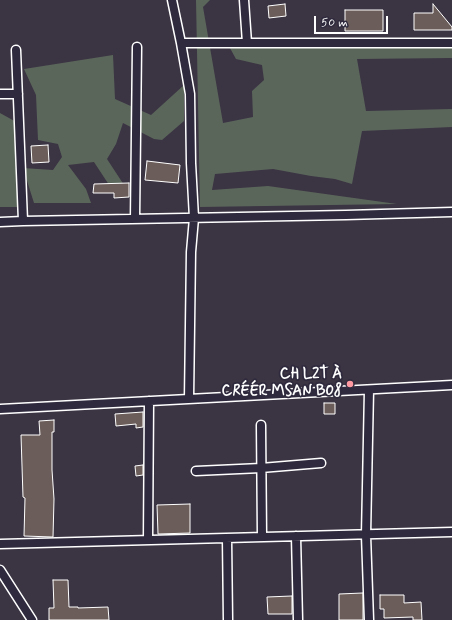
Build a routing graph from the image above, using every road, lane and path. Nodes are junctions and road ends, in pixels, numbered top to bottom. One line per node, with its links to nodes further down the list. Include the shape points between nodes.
1 (172, 0): 3 (street)
2 (244, 0): 4 (street)
3 (181, 43): 4 (street); 11 (street, via 190,94)
4 (247, 43): 5 (street)
5 (452, 43)
6 (137, 47): 12 (street)
7 (16, 50): 9 (street)
8 (0, 94): 9 (street)
9 (18, 94): 13 (street)
10 (452, 212): 11 (street)
11 (194, 218): 12 (street); 17 (street, via 191,252)
12 (135, 219): 13 (street)
13 (23, 221): 14 (street)
14 (0, 222)
15 (452, 385): 16 (street)
16 (369, 390): 17 (street); 25 (street)
17 (189, 400): 18 (street)
18 (149, 401): 19 (street); 29 (street)
19 (0, 409)
20 (261, 425): 22 (street)
21 (321, 463): 22 (street)
22 (261, 468): 23 (street); 27 (street)
23 (196, 471)
24 (452, 532): 25 (street)
25 (366, 534): 26 (street); 35 (street)
26 (296, 536): 27 (street); 34 (street)
27 (262, 537): 28 (street)
28 (227, 538): 29 (street); 33 (street)
29 (148, 540): 30 (street)
30 (0, 544)
31 (0, 570): 32 (street)
32 (32, 620)
33 (228, 620)
34 (298, 620)
35 (369, 620)

